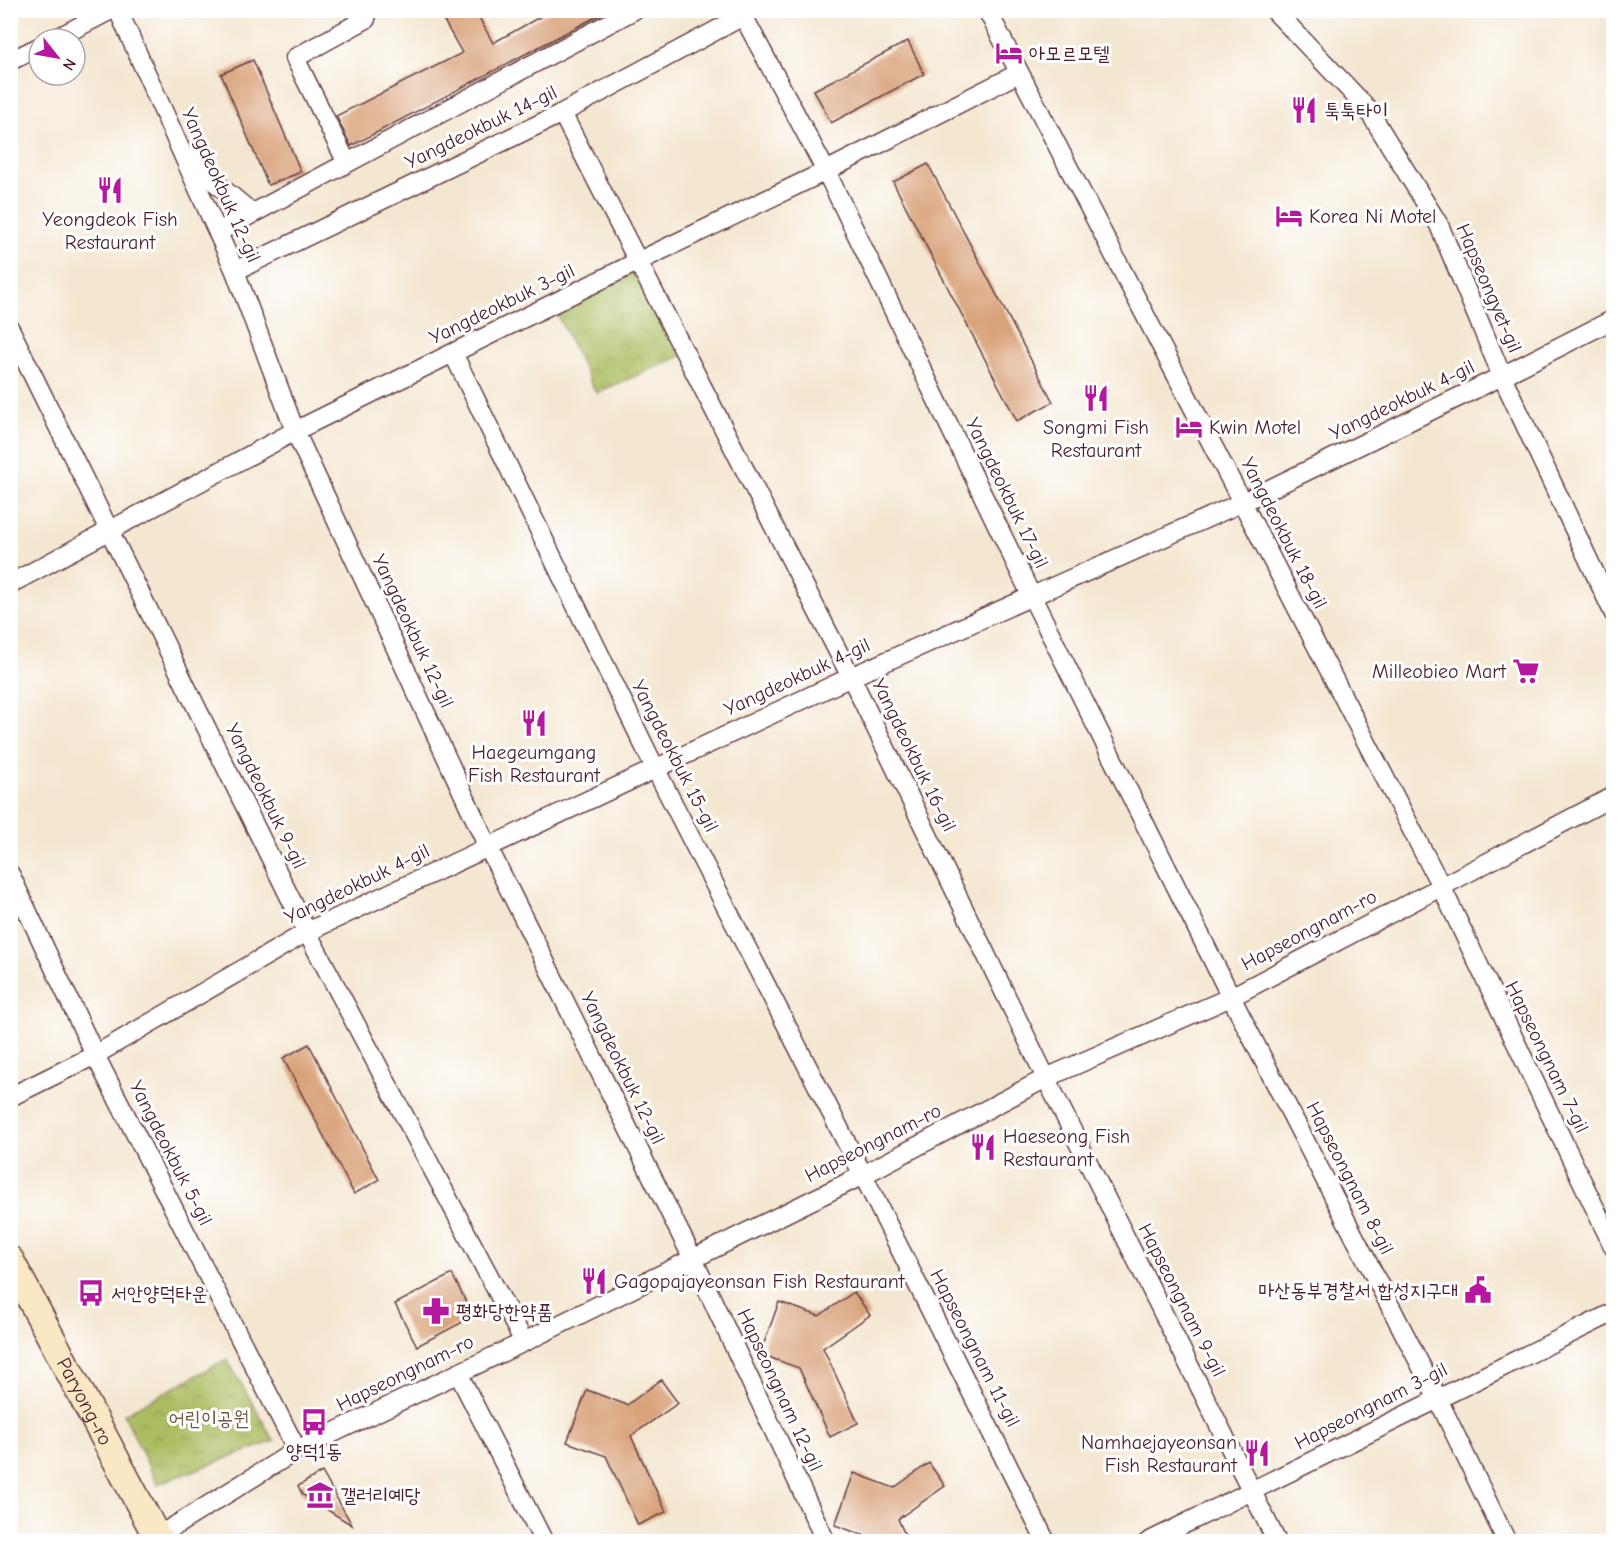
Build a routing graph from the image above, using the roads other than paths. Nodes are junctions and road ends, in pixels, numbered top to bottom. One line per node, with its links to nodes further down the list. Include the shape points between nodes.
1 (111, 10): 8 (street)
2 (118, 10): 17 (street, Yangdeokbuk 12-gil)
3 (634, 10): 14 (street)
4 (987, 10): 11 (street, Yangdeokbuk 18-gil)
5 (1274, 10): 23 (street, Hapseongyet-gil, via 1367,108 1439,225)
6 (742, 14): 13 (street, Yangdeokbuk 14-gil); 15 (street, Yangdeokbuk 17-gil)
7 (366, 19): 14 (street, via 295,58)
8 (78, 27)
9 (27, 53): 10 (street)
10 (10, 61)
11 (1019, 74): 15 (street, Yangdeokbuk 3-gil); 25 (street, Yangdeokbuk 18-gil)
12 (168, 90): 16 (street, via 199,169)
13 (562, 113): 18 (street, Yangdeokbuk 16-gil); 19 (street, Yangdeokbuk 14-gil)
14 (347, 163): 16 (street)
15 (826, 171): 18 (street, Yangdeokbuk 3-gil); 28 (street, Yangdeokbuk 17-gil)
16 (252, 213): 17 (street)
17 (218, 232): 19 (street, Yangdeokbuk 12-gil)
18 (639, 261): 22 (street, Yangdeokbuk 3-gil); 30 (street, Yangdeokbuk 16-gil)
19 (235, 271): 24 (street, Yangdeokbuk 12-gil)
20 (1614, 319): 23 (street, Yangdeokbuk 4-gil)
21 (10, 329): 26 (street, Yangdeokbuk 9-gil)
22 (453, 354): 24 (street, Yangdeokbuk 3-gil); 31 (street, Yangdeokbuk 15-gil)
23 (1502, 376): 25 (street, Yangdeokbuk 4-gil); 29 (street, Hapseongyet-gil)
24 (296, 431): 26 (street, Yangdeokbuk 3-gil); 33 (street, Yangdeokbuk 12-gil)
25 (1243, 502): 28 (street, Yangdeokbuk 4-gil); 35 (street, Yangdeokbuk 18-gil)
26 (110, 531): 27 (street, Yangdeokbuk 3-gil); 36 (street, Yangdeokbuk 9-gil)
27 (10, 584)
28 (1032, 597): 30 (street, Yangdeokbuk 4-gil); 37 (street, Yangdeokbuk 17-gil)
29 (1614, 614)
30 (851, 677): 31 (street, Yangdeokbuk 4-gil); 39 (street, Yangdeokbuk 16-gil)
31 (655, 768): 33 (street, Yangdeokbuk 4-gil); 41 (street, Yangdeokbuk 15-gil)
32 (1614, 796): 35 (street, Hapseongnam-ro)
33 (488, 847): 36 (street, Yangdeokbuk 4-gil); 43 (street, Yangdeokbuk 12-gil)
34 (10, 874): 38 (street, Yangdeokbuk 5-gil)
35 (1441, 886): 37 (street, Hapseongnam-ro); 42 (street, Hapseongnam 7-gil)
36 (307, 932): 38 (street, Yangdeokbuk 4-gil); 46 (street, Yangdeokbuk 9-gil)
37 (1231, 997): 39 (street, Hapseongnam-ro); 48 (street, Hapseongnam 8-gil)
38 (95, 1055): 40 (street, Yangdeokbuk 4-gil); 49 (street, Yangdeokbuk 5-gil)
39 (1046, 1078): 41 (street, Hapseongnam-ro); 50 (street, Hapseongnam 9-gil)
40 (10, 1097)
41 (863, 1175): 43 (street, Hapseongnam-ro); 54 (street, Hapseongnam 11-gil)
42 (1614, 1248)
43 (693, 1259): 46 (street, Hapseongnam-ro); 53 (street, Hapseongnam 12-gil)
44 (10, 1260): 51 (main road, Paryong-ro)
45 (1614, 1312): 48 (street, Hapseongnam 3-gil)
46 (524, 1342): 47 (street, Hapseongnam-ro)
47 (458, 1373): 49 (street, Hapseongnam-ro); 52 (street)
48 (1437, 1397): 50 (street, Hapseongnam 3-gil); 57 (street, Hapseongnam 8-gil)
49 (297, 1450): 51 (street, Hapseongnam-ro)
50 (1252, 1491): 55 (street, Hapseongnam 3-gil); 56 (street, Hapseongnam 9-gil)
51 (160, 1540)
52 (544, 1542)
53 (826, 1542)
54 (1046, 1542)
55 (1148, 1542)
56 (1277, 1542)
57 (1507, 1542)

